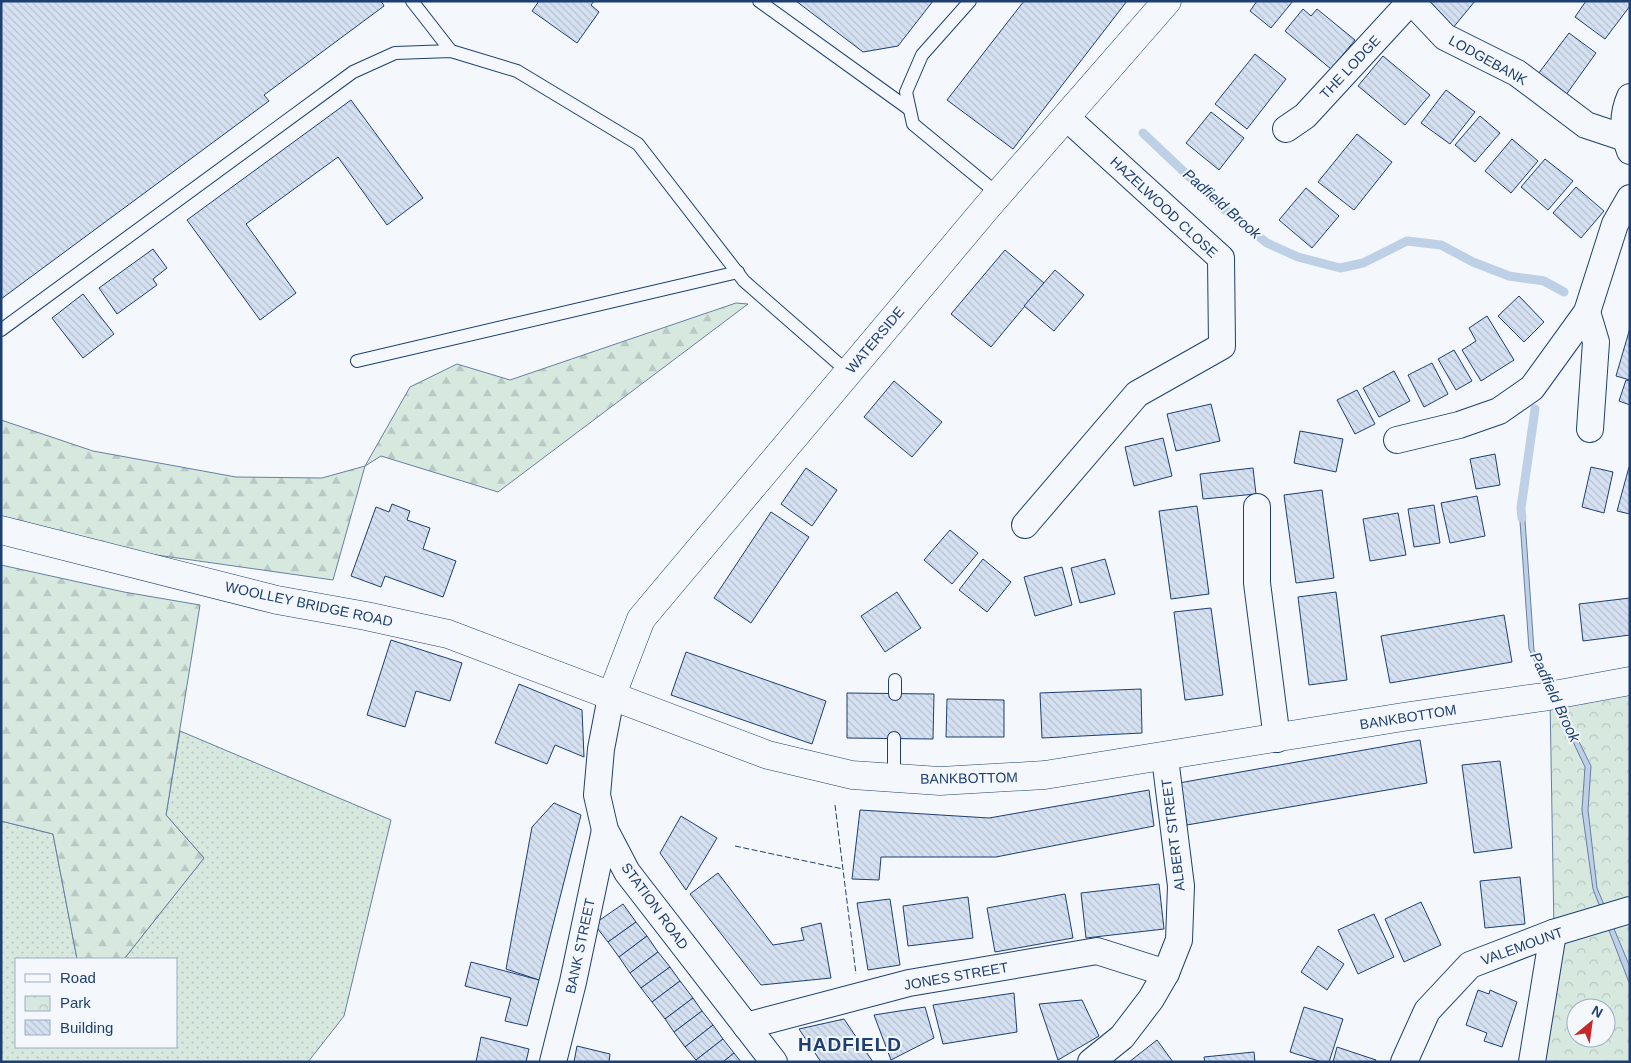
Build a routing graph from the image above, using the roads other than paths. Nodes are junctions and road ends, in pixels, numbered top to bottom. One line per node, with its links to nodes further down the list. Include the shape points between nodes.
1 (412, 1): 6 (lane)
2 (759, 1): 8 (lane)
3 (970, 1): 8 (lane, via 922,55 906,92)
4 (1167, 1): 9 (street, WATERSIDE)
5 (1411, 1): 10 (street, THE LODGE, via 1305,116); 11 (street, LODGEBANK, via 1445,36 1517,73 1586,125)
6 (451, 51): 14 (lane, via 517,71 638,144); 16 (lane, via 395,53 353,72)
7 (1630, 97): 11 (street, LODGEBANK, via 1624,111)
8 (909, 109): 12 (lane, via 913,124)
9 (1066, 118): 12 (street, WATERSIDE); 22 (street, HAZELWOOD CLOSE, via 1221,258 1222,346 1137,394)
10 (1286, 129)
11 (1627, 144)
12 (998, 194): 18 (street, WATERSIDE)
13 (1630, 198): 15 (street, via 1615,224)
14 (738, 272): 17 (lane); 18 (lane, via 744,281)
15 (1587, 312): 19 (street, via 1596,342); 20 (street, via 1532,388 1499,411)
16 (1, 330)
17 (356, 361)
18 (848, 372): 27 (street, WATERSIDE, via 642,620)
19 (1590, 429)
20 (1397, 440)
21 (1257, 507): 29 (street, via 1257,583)
22 (1025, 525)
23 (1, 530): 27 (street, WOOLLEY BRIDGE ROAD, via 277,600 448,634)
24 (895, 680): 26 (lane)
25 (1630, 681): 29 (street, BANKBOTTOM)
26 (895, 694)
27 (612, 696): 31 (street, BANKBOTTOM, via 768,755 852,775); 32 (street, STATION ROAD, via 601,749 597,795)
28 (894, 738): 31 (lane)
29 (1277, 739): 30 (street, BANKBOTTOM)
30 (1165, 758): 31 (street, BANKBOTTOM, via 1045,775 940,781); 35 (street, ALBERT STREET, via 1181,886 1179,940)
31 (894, 778)
32 (605, 830): 36 (street, STATION ROAD, via 627,872); 37 (street, BANK STREET)
33 (1629, 910): 34 (street, VALEMOUNT)
34 (1553, 933): 40 (street, VALEMOUNT, via 1470,965 1427,1011); 41 (street)
35 (1166, 973): 36 (street, JONES STREET, via 1097,952 909,983); 39 (street, ALBERT STREET, via 1122,1037)
36 (746, 1026): 38 (street, STATION ROAD)
37 (553, 1062)
38 (774, 1062)
39 (1091, 1062)
40 (1404, 1062)
41 (1532, 1062)

